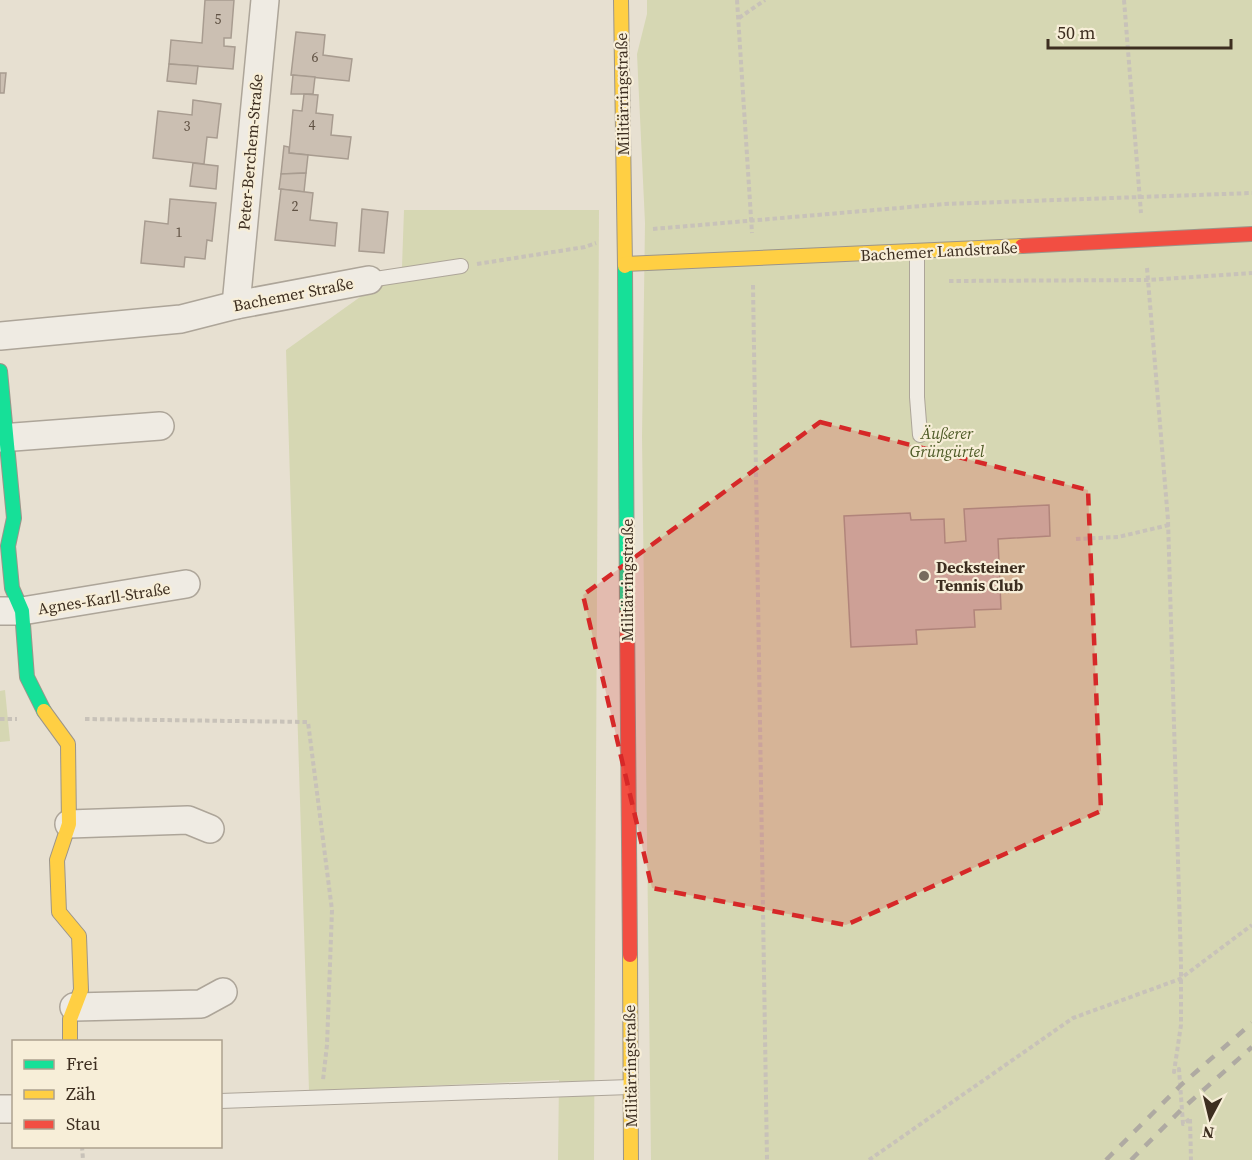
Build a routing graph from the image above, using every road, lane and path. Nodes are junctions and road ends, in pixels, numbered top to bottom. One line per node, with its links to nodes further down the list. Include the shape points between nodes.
1 (265, 0): 22 (street, Peter-Berchem-Straße)
2 (621, 0): 10 (street, Militärringstraße)
3 (737, 0): 6 (path)
4 (765, 0): 6 (path)
5 (1124, 0): 8 (path)
6 (739, 19): 9 (path)
7 (1252, 193): 8 (path)
8 (1139, 198): 9 (path, via 945,204); 12 (path)
9 (751, 222): 10 (path); 15 (path)
10 (624, 232): 16 (street, Militärringstraße)
11 (1252, 234): 12 (street, Bachemer Landstraße)
12 (1145, 239): 14 (street, Bachemer Landstraße); 21 (path)
13 (585, 247): 17 (path)
14 (917, 252): 15 (street, Bachemer Landstraße); 20 (lane)
15 (753, 260): 16 (street, Bachemer Landstraße); 44 (path)
16 (625, 264): 40 (street, Militärringstraße)
17 (461, 266): 19 (lane, Bachemer Straße)
18 (1252, 273): 21 (path)
19 (369, 280): 22 (street, Bachemer Straße)
20 (917, 280): 21 (path); 26 (lane)
21 (1148, 280): 28 (path)
22 (236, 305): 23 (street, Bachemer Straße, via 182,319)
23 (0, 336)
24 (0, 371): 27 (street, Agnes-Karll-Straße)
25 (160, 426): 27 (street)
26 (920, 435)
27 (3, 437): 31 (street, Agnes-Karll-Straße, via 14,518 8,546)
28 (1169, 525): 29 (path, via 1118,537); 36 (path)
29 (1076, 539)
30 (186, 584): 31 (street, Agnes-Karll-Straße)
31 (11, 611): 32 (street, Agnes-Karll-Straße, via 27,677)
32 (48, 718): 33 (street, Agnes-Karll-Straße, via 68,744); 41 (path, via 308,722 332,910 327,1045)
33 (69, 824): 34 (street, via 188,820); 38 (street, Agnes-Karll-Straße, via 57,860 59,912 79,936 81,990)
34 (210, 829)
35 (1252, 925): 36 (path)
36 (1180, 979): 45 (path, via 1073,1018); 46 (path, via 1181,1025 1174,1072 1179,1069 1183,1124 1190,1119)
37 (223, 992): 38 (street, via 201,1004)
38 (74, 1007): 39 (street, Agnes-Karll-Straße)
39 (70, 1040)
40 (630, 1087): 41 (lane); 43 (street, Militärringstraße)
41 (320, 1098): 42 (lane)
42 (222, 1101)
43 (631, 1160)
44 (767, 1160)
45 (869, 1160)
46 (1191, 1160)

